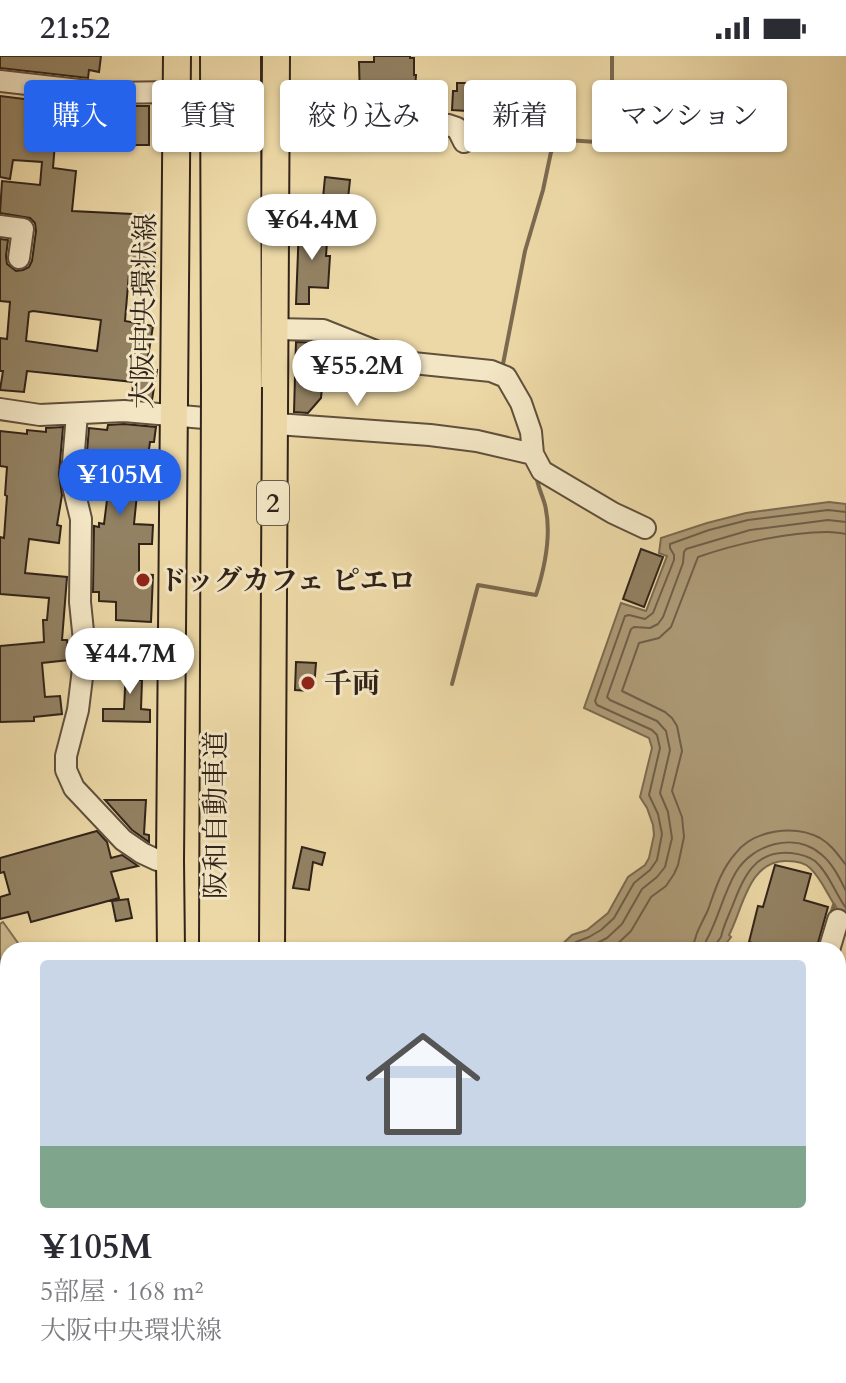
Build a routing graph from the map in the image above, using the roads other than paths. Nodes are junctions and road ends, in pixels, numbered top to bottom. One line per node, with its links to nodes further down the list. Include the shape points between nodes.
1 (177, 56): 5 (main road, 大阪中央環状線)
2 (216, 56): 23 (highway, 阪和自動車道, bridge)
3 (245, 56): 24 (highway, 阪和自動車道, bridge)
4 (276, 56): 8 (main road, 2)
5 (177, 80)
6 (0, 81): 7 (street, via 105,93)
7 (152, 92)
8 (276, 98): 9 (street, via 448,125 457,128); 13 (main road, 2)
9 (464, 142)
10 (176, 152): 16 (main road, 大阪中央環状線)
11 (0, 226): 12 (street, via 23,229)
12 (19, 258)
13 (274, 329): 17 (main road, 2); 18 (street, via 323,330 403,362 506,377 521,403)
14 (0, 409): 15 (street)
15 (77, 414): 16 (street); 20 (street, via 72,475 81,519 84,641 66,770 74,788 123,840 157,860)
16 (174, 416): 17 (street); 20 (main road, 大阪中央環状線)
17 (273, 424): 18 (street, via 477,441); 25 (main road, 2, via 260,541); 26 (main road, 2)
18 (536, 460): 19 (street, via 613,513)
19 (645, 528)
20 (170, 861): 22 (main road, 大阪中央環状線)
21 (838, 920): 27 (street)
22 (171, 942)
23 (215, 942)
24 (243, 942)
25 (257, 942)
26 (271, 942)
27 (831, 942)

